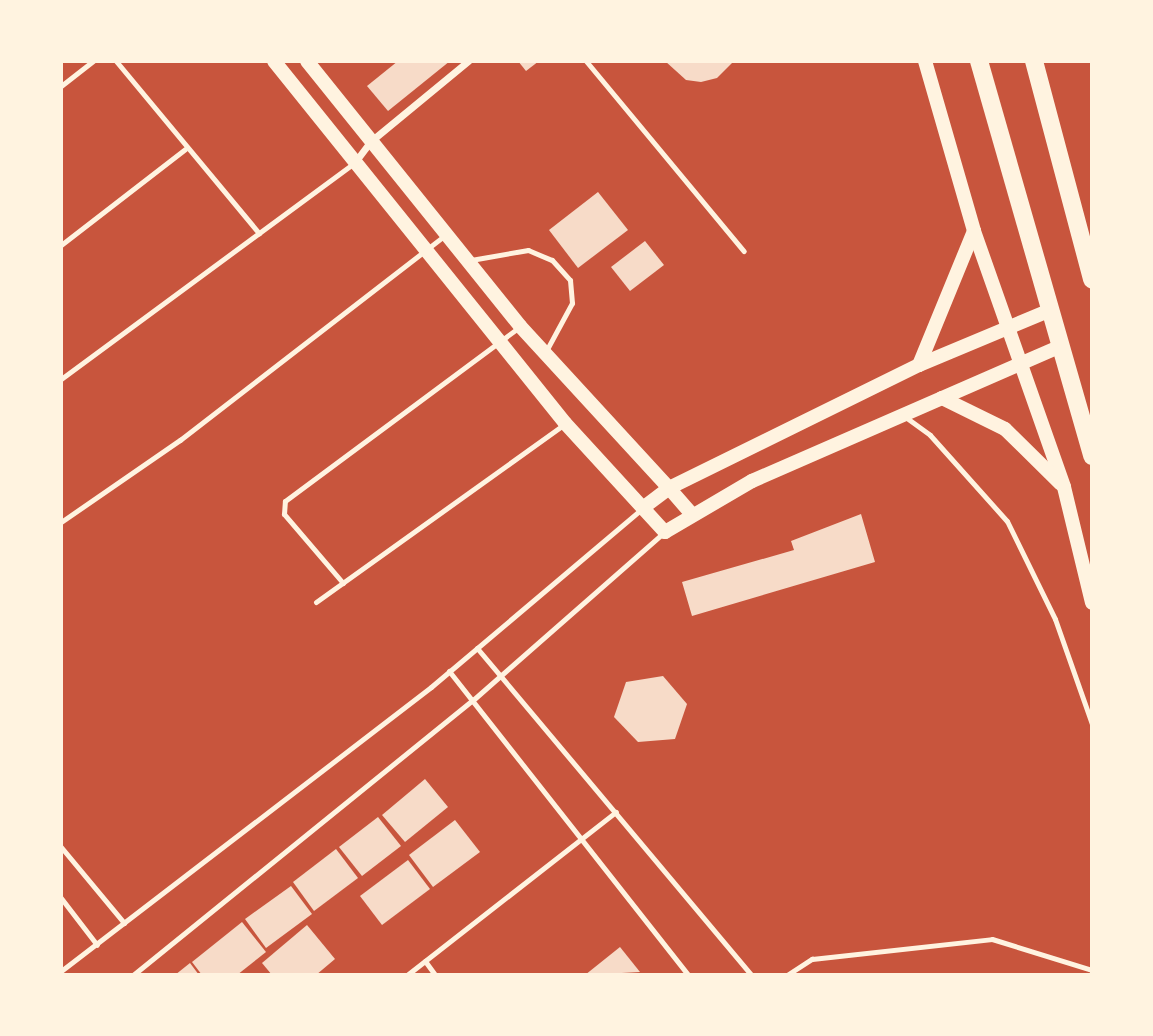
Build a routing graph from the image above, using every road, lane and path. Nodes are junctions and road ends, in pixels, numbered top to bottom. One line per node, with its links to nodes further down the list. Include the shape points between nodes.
1 (93, 61): 10 (lane)
2 (116, 61): 12 (lane)
3 (274, 61): 13 (main road)
4 (307, 61): 11 (main road)
5 (468, 61): 11 (street)
6 (586, 61): 18 (lane)
7 (925, 61): 14 (main road)
8 (979, 61): 22 (highway)
9 (1034, 61): 21 (highway)
10 (61, 86)
11 (371, 141): 13 (street); 16 (main road)
12 (186, 149): 15 (lane); 17 (lane)
13 (355, 162): 15 (lane); 19 (main road)
14 (974, 231): 23 (main road); 29 (main road)
15 (259, 233): 30 (lane)
16 (446, 234): 19 (lane); 20 (main road)
17 (61, 245)
18 (744, 250)
19 (424, 252): 25 (main road); 39 (lane, via 180,440)
20 (468, 261): 24 (main road); 27 (lane, via 528,250 552,260 569,280 572,303)
21 (1092, 279)
22 (1046, 312): 23 (main road); 26 (highway)
23 (1010, 324): 28 (main road); 29 (main road)
24 (520, 326): 25 (lane); 27 (main road)
25 (501, 343): 33 (main road); 41 (lane, via 285,501 284,514)
26 (1056, 348): 28 (main road); 34 (highway)
27 (544, 353): 36 (main road)
28 (1024, 360): 31 (main road); 35 (main road)
29 (919, 365): 36 (main road)
30 (61, 379)
31 (942, 398): 32 (main road); 35 (main road, via 1005,429)
32 (902, 415): 38 (main road); 48 (lane, via 930,435 1007,522 1055,619)
33 (565, 423): 37 (main road); 41 (lane)
34 (1092, 456)
35 (1064, 487): 43 (main road)
36 (668, 488): 37 (main road); 38 (main road)
37 (644, 507): 40 (main road); 44 (lane)
38 (690, 512): 40 (main road)
39 (61, 522)
40 (665, 531): 46 (lane)
41 (343, 583): 42 (lane)
42 (316, 602)
43 (1092, 603)
44 (477, 648): 45 (lane); 46 (lane)
45 (449, 671): 47 (lane); 53 (lane)
46 (501, 676): 47 (lane); 49 (lane)
47 (473, 700): 50 (lane); 58 (lane)
48 (1092, 724)
49 (616, 813): 50 (lane); 62 (lane)
50 (584, 837): 55 (lane); 61 (lane)
51 (61, 847): 53 (lane)
52 (61, 898): 54 (lane)
53 (124, 923): 54 (lane)
54 (97, 945): 57 (lane)
55 (425, 961): 59 (lane); 60 (lane)
56 (1092, 970): 63 (lane, via 992,939 813,959)
57 (61, 971)
58 (133, 975)
59 (407, 975)
60 (435, 975)
61 (688, 975)
62 (751, 975)
63 (787, 975)

